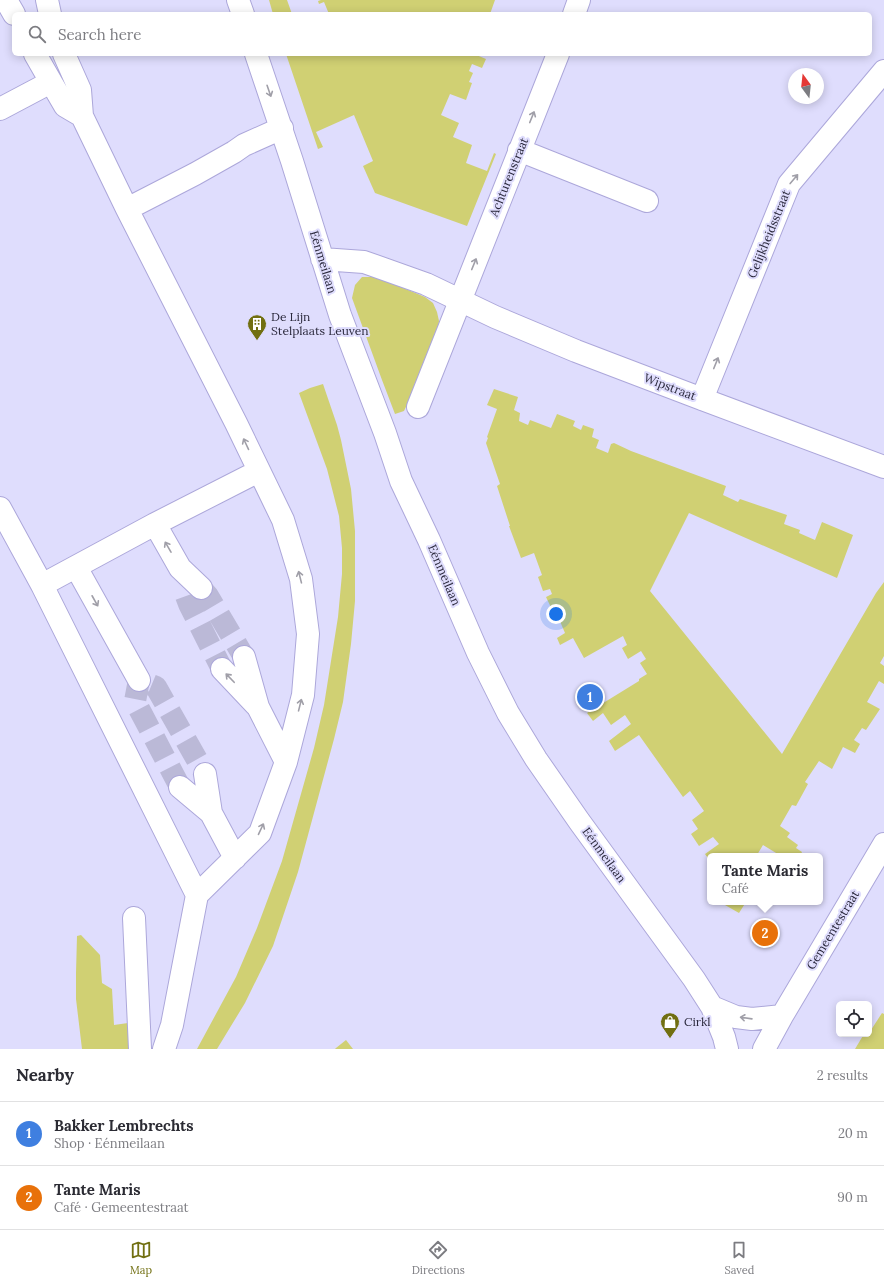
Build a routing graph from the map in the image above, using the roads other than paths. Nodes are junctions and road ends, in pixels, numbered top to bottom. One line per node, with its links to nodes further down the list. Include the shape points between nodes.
1 (6, 0): 5 (street)
2 (47, 0): 6 (street)
3 (238, 0): 7 (street)
4 (579, 0): 8 (street)
5 (13, 12)
6 (50, 12)
7 (242, 12)
8 (575, 12)
9 (36, 56): 14 (street)
10 (65, 56): 16 (street, via 80,90)
11 (257, 56): 17 (street, Eénmeilaan, one-way to 17)
12 (557, 56): 18 (street, Achturenstraat, one-way to 12)
13 (884, 71): 23 (street, Gelijkheidsstraat, one-way to 13, via 789,184)
14 (51, 82): 15 (street); 16 (street, via 65,106)
15 (0, 109)
16 (82, 116): 20 (street)
17 (284, 136): 20 (street, via 244,145); 21 (street, Eénmeilaan)
18 (519, 150): 19 (street); 22 (street, Achturenstraat, one-way to 18)
19 (647, 201)
20 (127, 209): 26 (street, one-way to 20)
21 (322, 259): 22 (street, Wipstraat, via 364,262 426,284); 44 (street, Eénmeilaan, via 401,481 478,653 508,713 579,821)
22 (460, 300): 23 (street, Wipstraat, via 576,351); 24 (street)
23 (702, 399): 25 (street, Wipstraat)
24 (418, 407)
25 (884, 466)
26 (259, 471): 28 (street); 36 (street, one-way to 26, via 302,695 308,634 301,579 283,520)
27 (0, 508): 30 (street)
28 (155, 524): 29 (street); 31 (street, one-way to 28)
29 (76, 567): 30 (street); 34 (street, one-way to 34)
30 (42, 585): 42 (street)
31 (194, 592)
32 (244, 657): 35 (street)
33 (222, 669): 35 (street, one-way to 33)
34 (139, 680)
35 (258, 707): 36 (street)
36 (286, 762): 41 (street, one-way to 36, via 260,833)
37 (205, 774): 39 (street)
38 (180, 787): 39 (street)
39 (211, 813): 41 (street)
40 (884, 844): 45 (street, Gemeentestraat)
41 (235, 858): 42 (street)
42 (197, 895): 47 (street, via 172,1025)
43 (134, 918): 46 (street)
44 (712, 1007): 45 (street, one-way to 44, via 752,1019 736,1017); 48 (street, Eénmeilaan)
45 (782, 1016): 49 (street, Gemeentestraat)
46 (140, 1049)
47 (164, 1049)
48 (727, 1049)
49 (764, 1049)

